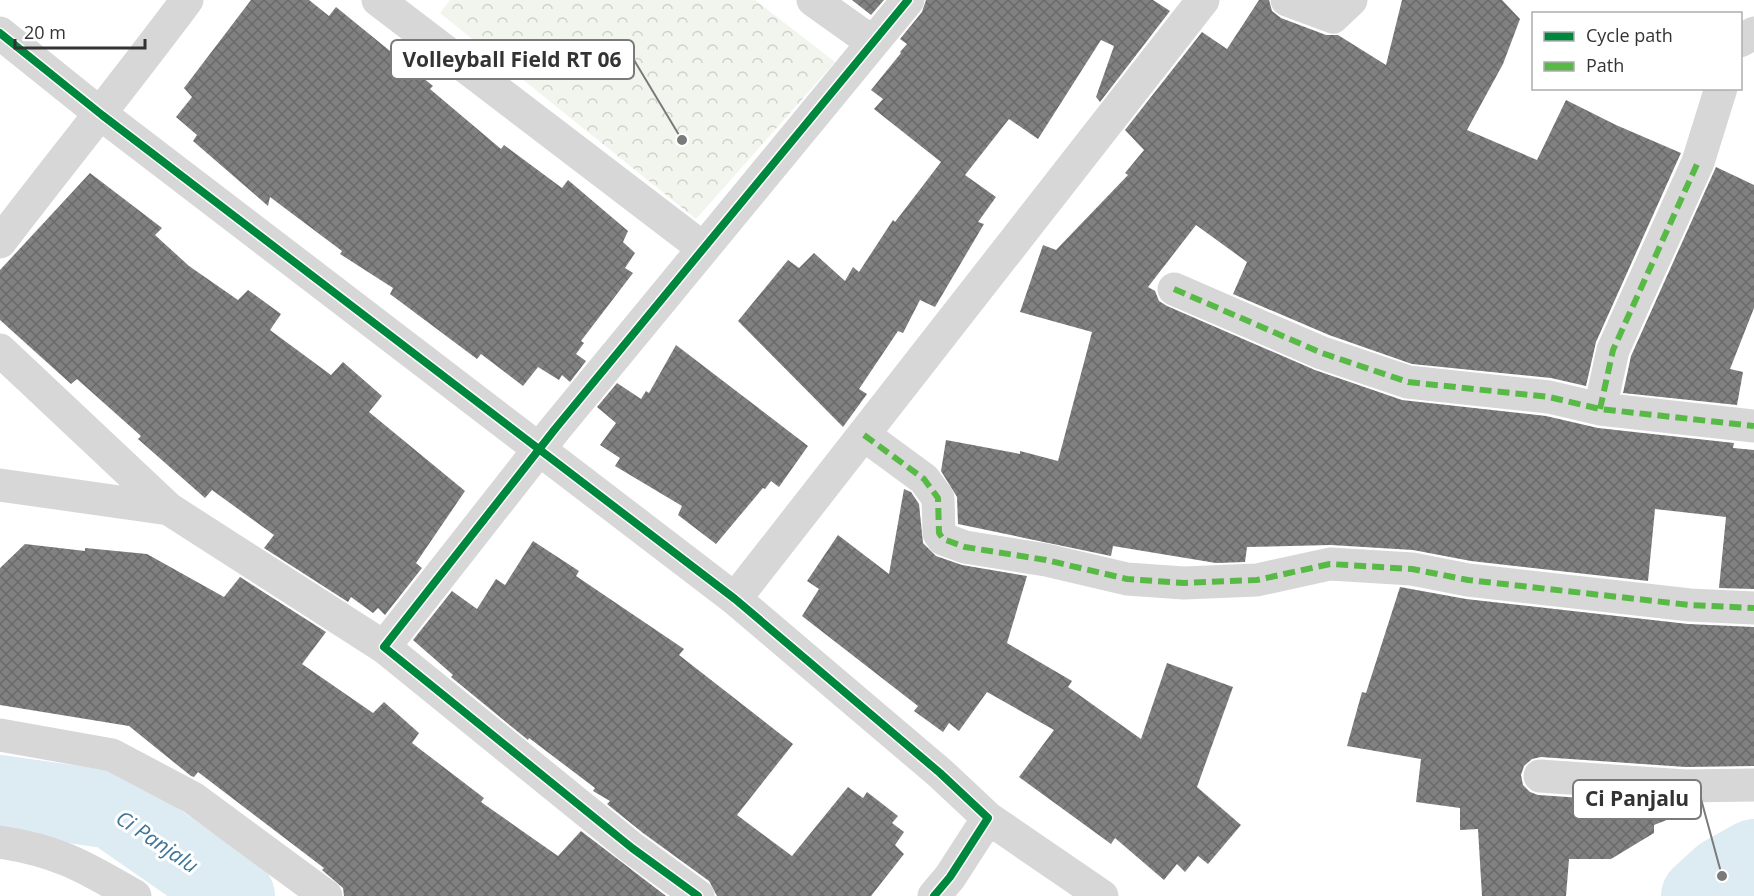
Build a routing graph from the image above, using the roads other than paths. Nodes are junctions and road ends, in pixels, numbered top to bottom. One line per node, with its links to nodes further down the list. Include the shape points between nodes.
1 (187, 0): 11 (street)
2 (378, 0): 13 (street)
3 (813, 0): 9 (street)
4 (908, 0): 9 (street)
5 (1203, 0): 18 (street)
6 (1287, 0): 7 (street, via 1333,17)
7 (1351, 0)
8 (0, 33): 11 (street)
9 (872, 42): 13 (street)
10 (1720, 90): 16 (street, via 1698,162 1613,350)
11 (102, 115): 12 (street); 19 (street)
12 (0, 242)
13 (703, 248): 19 (street)
14 (1174, 289): 16 (street, via 1322,353 1408,382 1549,397)
15 (0, 350): 21 (street)
16 (1600, 409): 17 (street)
17 (1754, 426)
18 (864, 435): 22 (street); 23 (street, via 934,490 943,539 965,547 1047,560 1127,579 1184,583 1257,580 1330,564 1412,569 1468,580 1690,605)
19 (540, 448): 22 (street); 24 (street)
20 (0, 485): 21 (street)
21 (169, 509): 24 (street)
22 (735, 599): 28 (street)
23 (1754, 608)
24 (384, 647): 32 (street, via 632,848)
25 (0, 735): 31 (street, via 112,755 193,798)
26 (1540, 776): 27 (street, via 1685,786)
27 (1754, 785)
28 (988, 818): 33 (street); 34 (street)
29 (0, 842): 30 (street, via 35,847 72,860)
30 (135, 896)
31 (326, 896)
32 (698, 896)
33 (934, 896)
34 (1102, 896)

